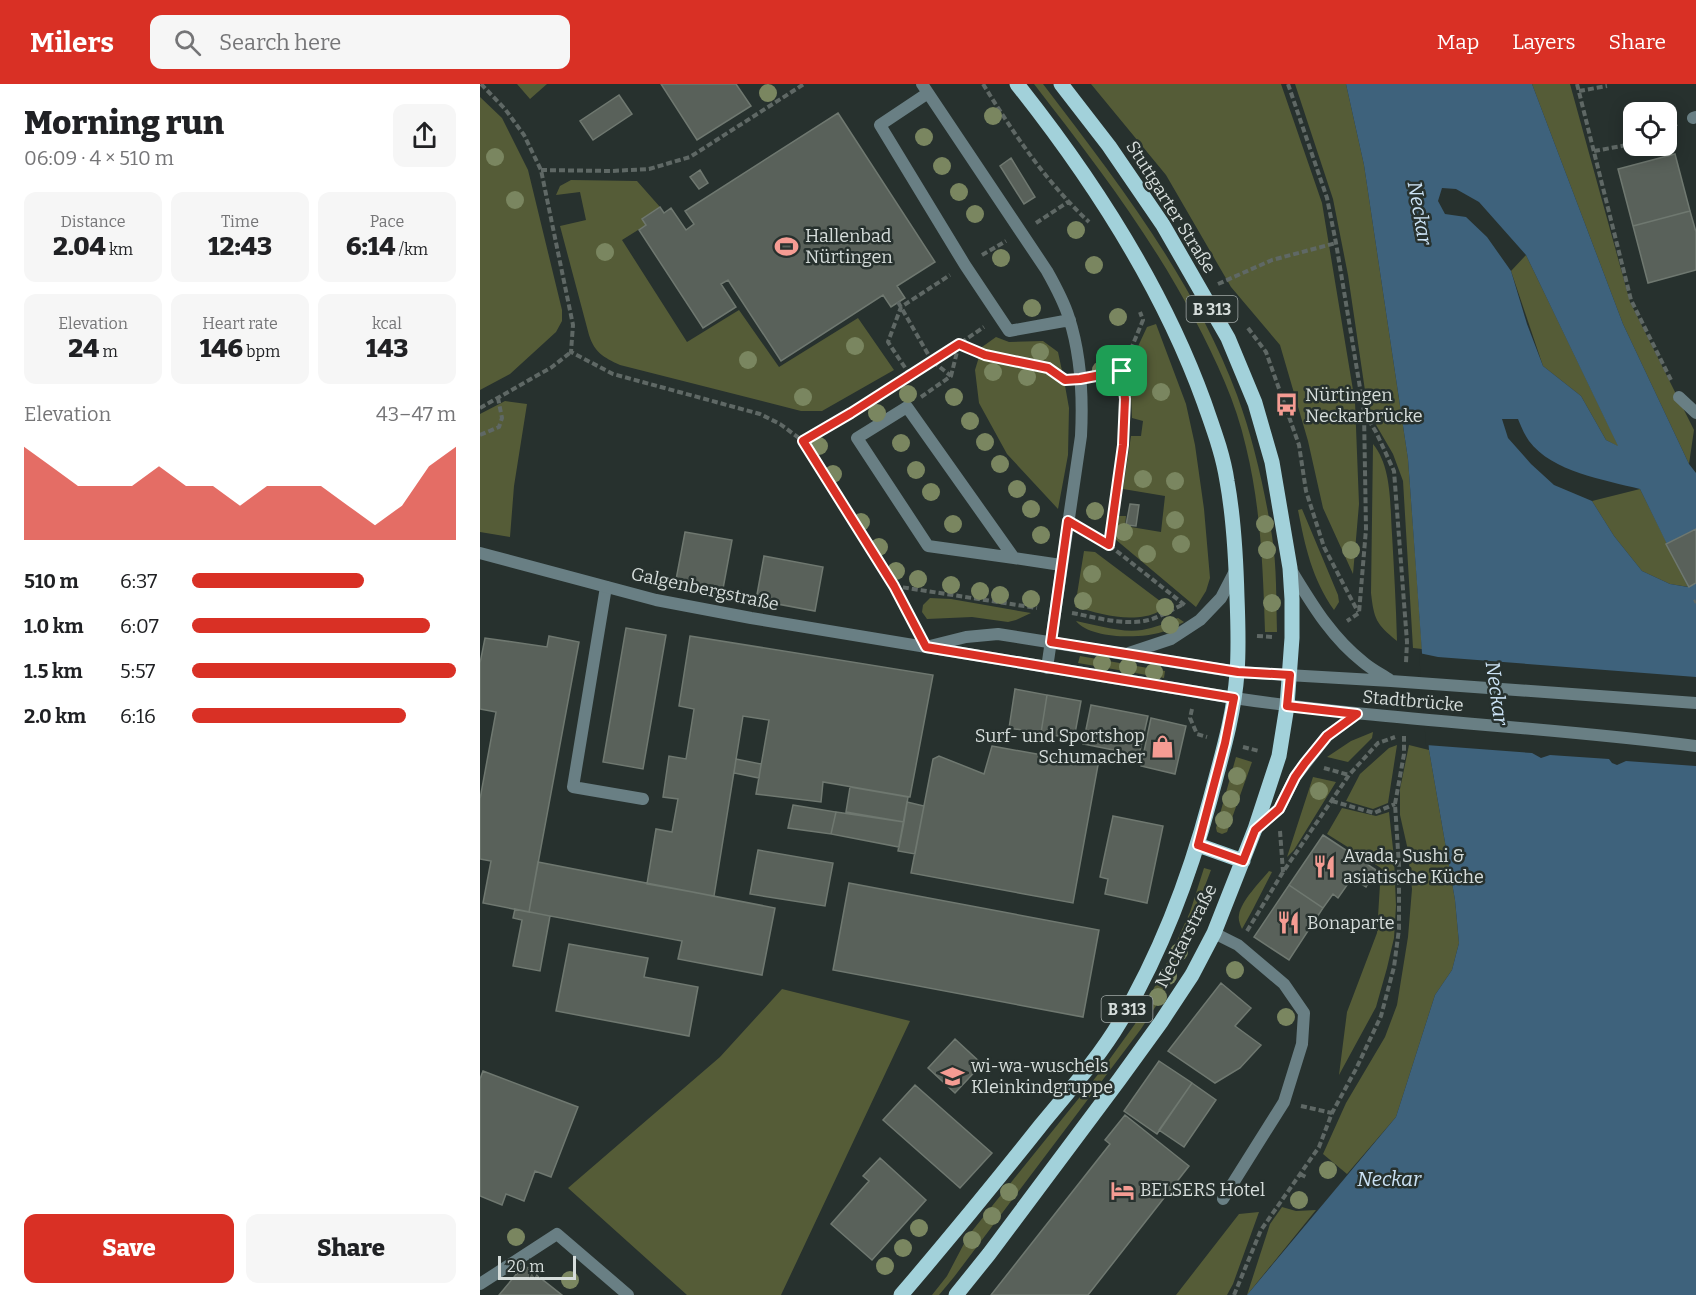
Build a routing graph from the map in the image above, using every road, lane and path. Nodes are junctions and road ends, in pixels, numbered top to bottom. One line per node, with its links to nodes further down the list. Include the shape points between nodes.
1 (481, 84): 13 (path, via 524,135)
2 (804, 84): 13 (path, via 690,157 649,169)
3 (983, 84): 14 (path, via 1038,166)
4 (1017, 84): 43 (main road, B 313, via 1084,172 1151,282 1181,343 1215,435 1227,481)
5 (1061, 84): 44 (main road, Stuttgarter Straße / B 313, via 1162,225 1228,338 1255,403 1272,462)
6 (1288, 84): 15 (path, via 1327,198)
7 (1577, 84): 10 (path)
8 (1607, 86): 10 (path)
9 (925, 88): 21 (street, via 880,125); 22 (street, via 1047,271)
10 (1579, 91): 12 (path)
11 (1623, 146): 12 (path)
12 (1593, 151): 30 (path, via 1631,300)
13 (541, 170): 24 (path, via 573,325)
14 (1091, 224)
15 (1336, 243): 17 (path, via 1272,260); 34 (path)
16 (947, 276): 19 (path)
17 (1217, 284)
18 (898, 302): 19 (path)
19 (901, 307): 25 (path); 27 (path, via 888,342)
20 (1138, 309): 26 (path, via 1143,320)
21 (1000, 317): 22 (street, via 1009,331); 23 (path)
22 (1070, 320): 29 (street)
23 (959, 344): 25 (path); 28 (path); 29 (path, via 985,355 1048,368 1065,380)
24 (571, 352): 31 (path); 37 (path, via 614,374 760,414)
25 (932, 361): 27 (path); 28 (path)
26 (1122, 371): 29 (path); 39 (path, via 1123,445)
27 (910, 375): 37 (path)
28 (951, 376): 32 (path)
29 (1080, 379): 38 (street, via 1082,436)
30 (1679, 397): 35 (street)
31 (498, 398): 33 (path); 36 (path, via 502,418 499,427)
32 (907, 407): 41 (street); 41 (street, via 857,438 928,546)
33 (480, 408)
34 (1364, 412): 48 (path, via 1366,529); 54 (path, via 1394,471)
35 (1696, 413)
36 (480, 435)
37 (803, 441): 45 (path)
38 (1068, 521): 39 (path); 42 (street)
39 (1109, 545): 47 (path, via 1184,604 1144,621 1122,622)
40 (480, 553): 46 (street, Galgenbergstraße)
41 (1014, 558): 42 (street)
42 (1061, 564): 47 (street)
43 (1236, 568): 49 (main road, B 313); 53 (street, Galgenbergstraße, via 1221,598 1200,620 1171,639)
44 (1290, 568): 50 (main road, Stuttgarter Straße / B 313); 58 (street, via 1332,632 1364,663)
45 (894, 586): 47 (path); 52 (path)
46 (606, 587): 52 (street, Galgenbergstraße, via 751,618); 66 (street, via 573,787)
47 (1055, 611): 51 (street)
48 (1359, 613)
49 (1239, 634): 50 (path); 56 (main road, B 313)
50 (1292, 638): 57 (main road, Stuttgarter Straße / B 313)
51 (1051, 642): 52 (street, Galgenbergstraße, via 998,634); 53 (street, Galgenbergstraße); 55 (street)
52 (926, 647): 55 (street, Galgenbergstraße)
53 (1126, 654): 56 (street, Galgenbergstraße)
54 (1406, 665)
55 (1047, 668): 59 (street, Galgenbergstraße)
56 (1238, 672): 57 (street, Stadtbrücke); 59 (main road, B 313)
57 (1290, 675): 58 (street, Stadtbrücke); 61 (main road, Neckarstraße / B 313)
58 (1391, 681): 60 (street, Stadtbrücke)
59 (1234, 698): 61 (street, Stadtbrücke); 71 (main road, Neckarstraße / B 313)
60 (1696, 703)
61 (1287, 706): 62 (street, Stadtbrücke); 70 (main road, Neckarstraße / B 313, via 1279,756)
62 (1357, 714): 65 (street, Stadtbrücke); 69 (street, via 1327,736 1295,777)
63 (1404, 731): 68 (path)
64 (1396, 737): 67 (path, via 1378,743)
65 (1696, 746)
66 (643, 799)
67 (1332, 801): 68 (path, via 1374,813); 73 (path)
68 (1395, 804): 77 (path, via 1399,929 1394,967 1381,1016)
69 (1279, 809): 70 (street); 73 (path)
70 (1255, 830): 72 (main road, Neckarstraße / B 313)
71 (1198, 845): 72 (main road); 83 (main road, Neckarstraße / B 313, via 1172,921 1118,1026)
72 (1243, 861): 74 (main road, Neckarstraße / B 313)
73 (1283, 873): 75 (path)
74 (1214, 933): 75 (street); 84 (main road, Neckarstraße / B 313, via 1161,1022)
75 (1238, 945): 76 (street, via 1284,984 1304,1012 1302,1044)
76 (1284, 1102): 77 (path); 80 (street)
77 (1332, 1113): 78 (path, via 1318,1147)
78 (1300, 1174): 79 (path); 85 (path, via 1261,1230)
79 (1306, 1177)
80 (1223, 1199)
81 (480, 1284): 82 (street, via 557,1234)
82 (628, 1295)
83 (901, 1295)
84 (956, 1295)
85 (1234, 1295)

